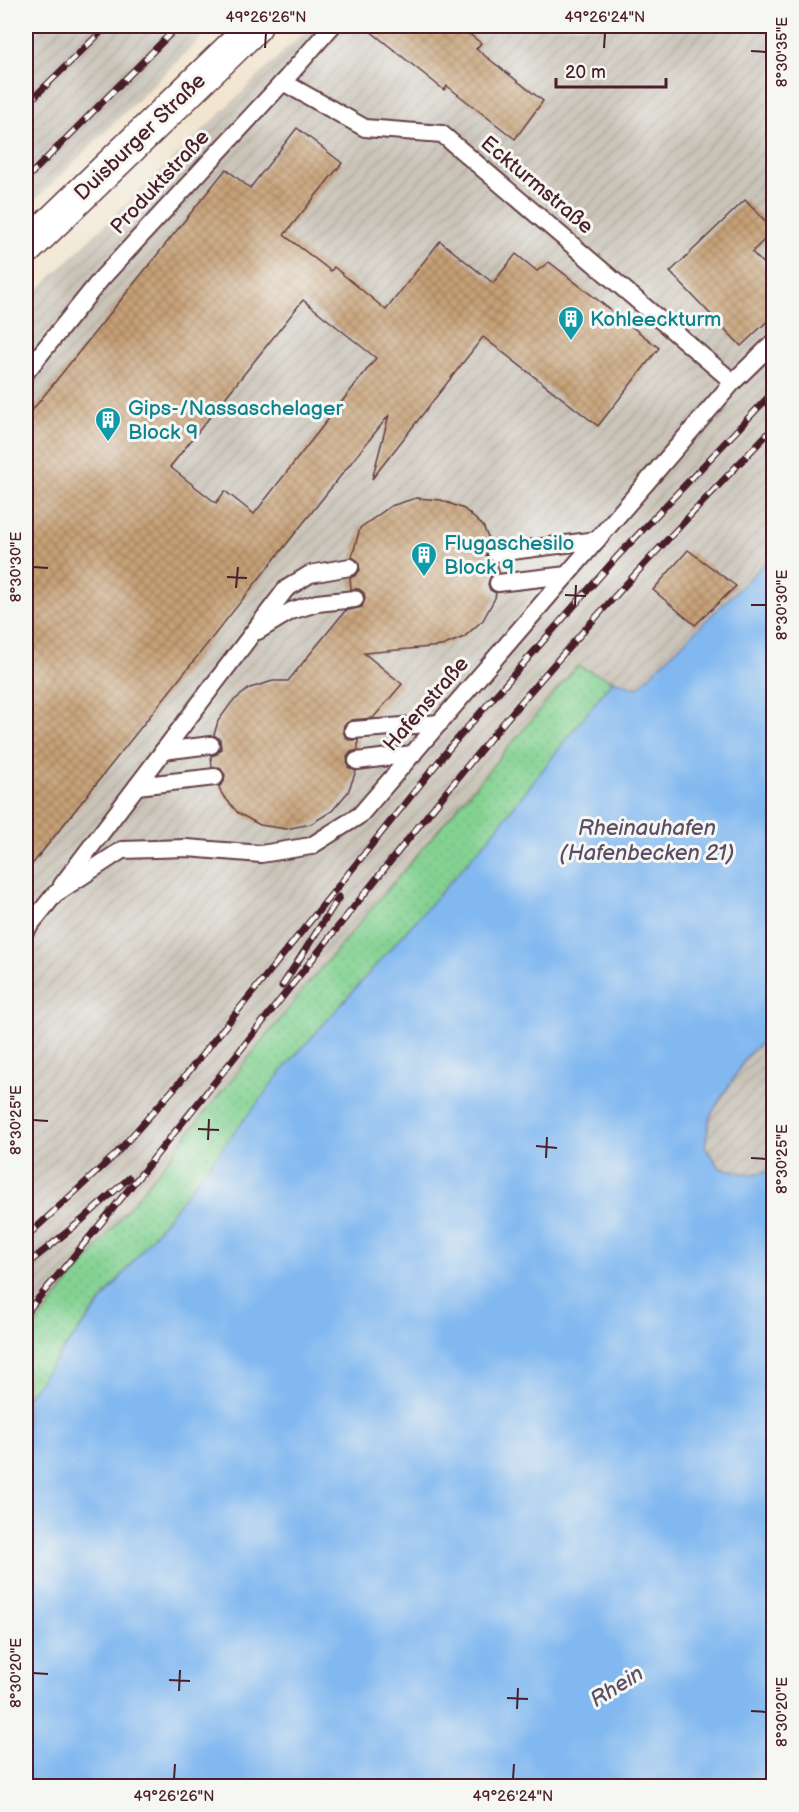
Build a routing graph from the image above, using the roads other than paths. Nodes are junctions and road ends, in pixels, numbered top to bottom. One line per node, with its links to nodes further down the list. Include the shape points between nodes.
1 (255, 26): 4 (street, Duisburger Straße)
2 (332, 26): 3 (lane, Produktstraße)
3 (283, 82): 6 (lane, Produktstraße, via 101,279); 7 (lane, Eckturmstraße, via 365,128 442,134)
4 (26, 248)
5 (774, 342): 7 (lane, Hafenstraße)
6 (26, 372)
7 (733, 382): 8 (lane, Hafenstraße)
8 (597, 540): 9 (lane); 11 (lane, Hafenstraße)
9 (496, 553)
10 (350, 567): 14 (lane, via 310,574 286,590)
11 (567, 575): 12 (lane); 15 (lane, Hafenstraße)
12 (498, 584)
13 (355, 599): 14 (lane, via 317,603 291,611)
14 (250, 636): 18 (lane)
15 (440, 723): 16 (lane); 19 (lane, Hafenstraße)
16 (353, 730)
17 (211, 745): 18 (lane)
18 (163, 751): 22 (lane)
19 (413, 754): 20 (lane); 23 (lane, Hafenstraße, via 360,815 311,846 261,854 186,848 122,850)
20 (357, 761)
21 (215, 777): 22 (lane)
22 (137, 786): 23 (lane)
23 (55, 894): 24 (lane, Hafenstraße)
24 (26, 930)

